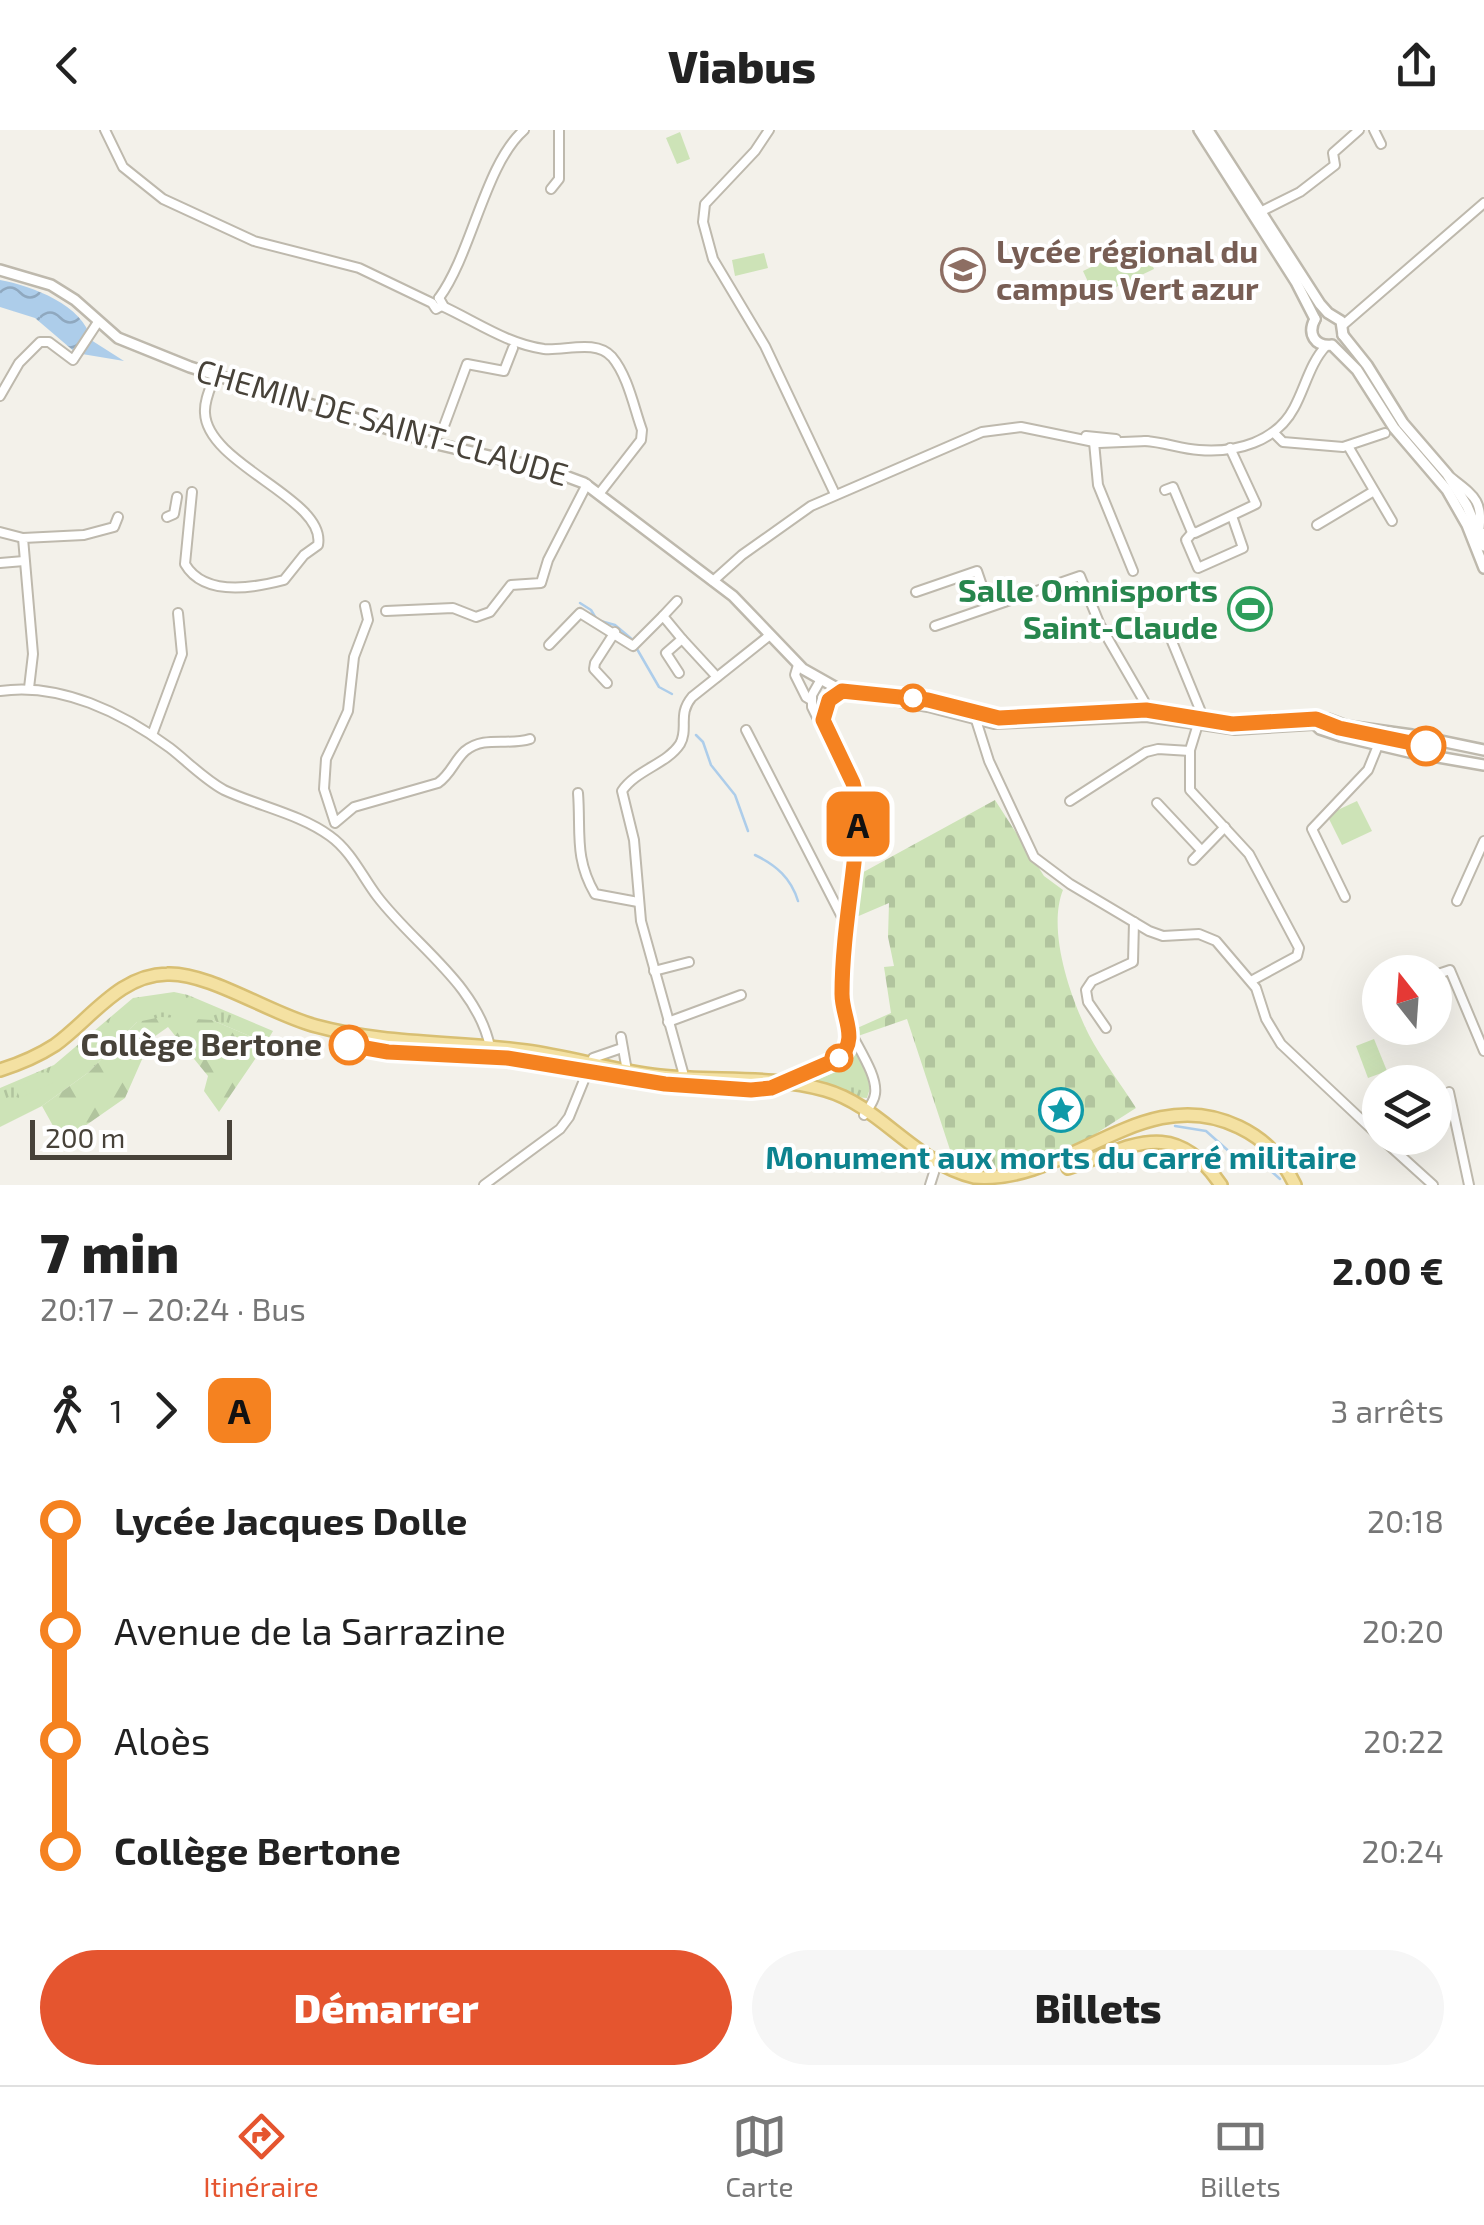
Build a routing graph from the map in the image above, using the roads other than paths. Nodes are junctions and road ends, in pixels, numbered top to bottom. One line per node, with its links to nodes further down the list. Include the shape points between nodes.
1 (106, 130): 14 (street, via 122,167 163,199 254,242 359,268 419,300)
2 (524, 130): 14 (street)
3 (559, 130): 10 (street, via 559,179)
4 (769, 130): 41 (street, via 705,204 704,229 712,259 765,346)
5 (1200, 130): 17 (street)
6 (1208, 130): 12 (street)
7 (1359, 130): 12 (street, via 1333,152 1336,165)
8 (1374, 130): 9 (street)
9 (1381, 144)
10 (551, 189)
11 (1484, 203): 15 (street)
12 (1265, 210): 16 (street)
13 (0, 270): 18 (street, CHEMIN DE SAINT-CLAUDE, via 51,285)
14 (438, 302): 40 (street, via 516,342 591,348 612,357 642,440)
15 (1356, 310): 16 (street); 19 (street)
16 (1331, 314): 17 (street); 19 (street)
17 (1315, 319): 20 (street)
18 (95, 326): 24 (street, CHEMIN DE SAINT-CLAUDE); 25 (street, via 73,360 40,342)
19 (1343, 330): 21 (street); 34 (street, via 1402,423)
20 (1314, 339): 21 (street); 23 (street)
21 (1329, 346): 23 (street); 56 (street, via 1356,370 1397,432 1448,490)
22 (513, 348): 26 (street, via 504,371 467,364)
23 (1314, 361): 28 (street, via 1293,410)
24 (215, 375): 35 (street, CHEMIN DE SAINT-CLAUDE); 39 (street, via 205,403 210,429 314,523 318,545 284,580 236,590 203,579 185,564)
25 (0, 396)
26 (444, 426)
27 (1385, 432): 32 (street)
28 (1274, 434): 32 (street, via 1283,442); 33 (street)
29 (1070, 435): 30 (street); 31 (street); 41 (street, via 1021,427 982,432)
30 (1094, 442): 31 (street); 57 (street, via 1098,485)
31 (1147, 442): 33 (street)
32 (1348, 446): 38 (street)
33 (1230, 448): 44 (street, via 1256,500)
34 (1447, 474): 43 (street); 51 (street)
35 (587, 484): 40 (street, CHEMIN DE SAINT-CLAUDE); 63 (street, via 540,583 510,585 490,612 476,617 453,608)
36 (1484, 489): 43 (street)
37 (1165, 490): 50 (street, via 1173,487)
38 (1374, 491): 47 (street); 48 (street)
39 (192, 492)
40 (599, 494): 58 (street, CHEMIN DE SAINT-CLAUDE)
41 (834, 494): 58 (street)
42 (176, 497): 46 (street, via 174,514)
43 (1476, 497): 51 (street)
44 (1232, 516): 50 (street); 50 (street, via 1242,548 1198,568 1186,540)
45 (118, 517): 52 (street, via 114,527 84,535)
46 (167, 517)
47 (1392, 522)
48 (1318, 524)
49 (0, 532): 52 (street)
50 (1193, 532)
51 (1481, 533): 53 (street)
52 (23, 538): 54 (street)
53 (1484, 546)
54 (24, 561): 55 (street); 77 (street, via 33,654)
55 (0, 563)
56 (1484, 568)
57 (1133, 570)
58 (713, 581): 68 (street, CHEMIN DE SAINT-CLAUDE)
59 (916, 592): 62 (street, via 977,571)
60 (676, 601): 65 (street)
61 (365, 606): 87 (street, via 368,620 354,657 348,712 326,759 324,789 335,823 354,807 438,783 480,743)
62 (989, 606): 66 (street); 80 (street, via 1080,576)
63 (386, 611)
64 (178, 613): 86 (street, via 182,654)
65 (662, 616): 67 (street, via 633,646); 69 (street)
66 (936, 626)
67 (614, 632): 71 (street, via 580,614); 76 (street, via 594,663)
68 (770, 634): 72 (street, CHEMIN DE SAINT-CLAUDE); 74 (street)
69 (682, 638): 73 (street, via 666,653); 74 (street)
70 (1171, 639): 83 (street)
71 (549, 646)
72 (798, 665): 75 (street, CHEMIN DE SAINT-CLAUDE); 79 (street, via 795,675)
73 (680, 673)
74 (717, 677): 101 (street, via 684,706 678,748 622,791)
75 (820, 681): 79 (street); 81 (street, CHEMIN DE SAINT-CLAUDE)
76 (608, 683)
77 (29, 688): 78 (street); 86 (street, via 84,700)
78 (0, 691)
79 (812, 700): 103 (street, via 855,804)
80 (1144, 701)
81 (981, 721): 82 (street, CHEMIN DE SAINT-CLAUDE, via 1146,716); 102 (street, via 982,738 1034,857)
82 (1186, 722): 83 (street, CHEMIN DE SAINT-CLAUDE); 90 (street)
83 (1200, 724): 84 (street, CHEMIN DE SAINT-CLAUDE); 90 (street)
84 (1323, 724): 88 (street, CHEMIN DE SAINT-CLAUDE, via 1341,736); 89 (street, CHEMIN DE SAINT-CLAUDE)
85 (746, 730): 103 (street)
86 (152, 735): 112 (street, via 213,783 330,836 467,996)
87 (530, 740)
88 (1379, 743): 91 (street, CHEMIN DE SAINT-CLAUDE); 99 (street, via 1368,770 1312,829)
89 (1484, 750)
90 (1190, 751): 93 (street, via 1146,752); 95 (street, via 1190,790)
91 (1484, 765)
92 (578, 793): 101 (street, via 582,868 595,894)
93 (1070, 802)
94 (1157, 803): 97 (street)
95 (1225, 827): 97 (street); 107 (street, via 1249,854 1298,948 1298,956)
96 (1484, 841): 100 (street)
97 (1201, 850): 98 (street)
98 (1193, 860)
99 (1345, 896)
100 (1456, 900)
101 (638, 902): 105 (street)
102 (1134, 922): 107 (street, via 1163,936 1210,937); 110 (street, via 1133,962 1086,990)
103 (845, 923): 120 (street, via 839,1008 874,1086)
104 (689, 962): 105 (street)
105 (654, 971): 109 (street)
106 (1452, 975): 114 (street)
107 (1251, 981): 121 (street, via 1281,1044)
108 (741, 995): 109 (street)
109 (668, 1022): 118 (street)
110 (1106, 1028)
111 (621, 1037): 113 (street)
112 (485, 1046): 115 (main road, via 390,1041 322,1028 170,974 134,981 57,1043); 116 (main road, via 548,1054)
113 (622, 1048): 116 (street, via 596,1055); 117 (street)
114 (1484, 1051)
115 (0, 1070)
116 (587, 1070): 117 (main road); 126 (street, via 560,1129)
117 (627, 1072): 118 (main road)
118 (679, 1078): 120 (main road, via 788,1082 830,1092)
119 (1452, 1111): 133 (street)
120 (865, 1113): 125 (main road)
121 (1362, 1120)
122 (1122, 1136): 123 (main road, via 1106,1150); 125 (main road, via 1018,1180 975,1178); 131 (main road, via 1172,1117 1222,1120 1272,1149)
123 (1130, 1147): 129 (main road); 130 (main road, via 1153,1140 1182,1146)
124 (1400, 1155): 132 (street)
125 (936, 1165): 127 (street); 128 (main road)
126 (484, 1185)
127 (930, 1185)
128 (990, 1185)
129 (1012, 1185)
130 (1221, 1185)
131 (1295, 1185)
132 (1433, 1185)
133 (1468, 1185)

